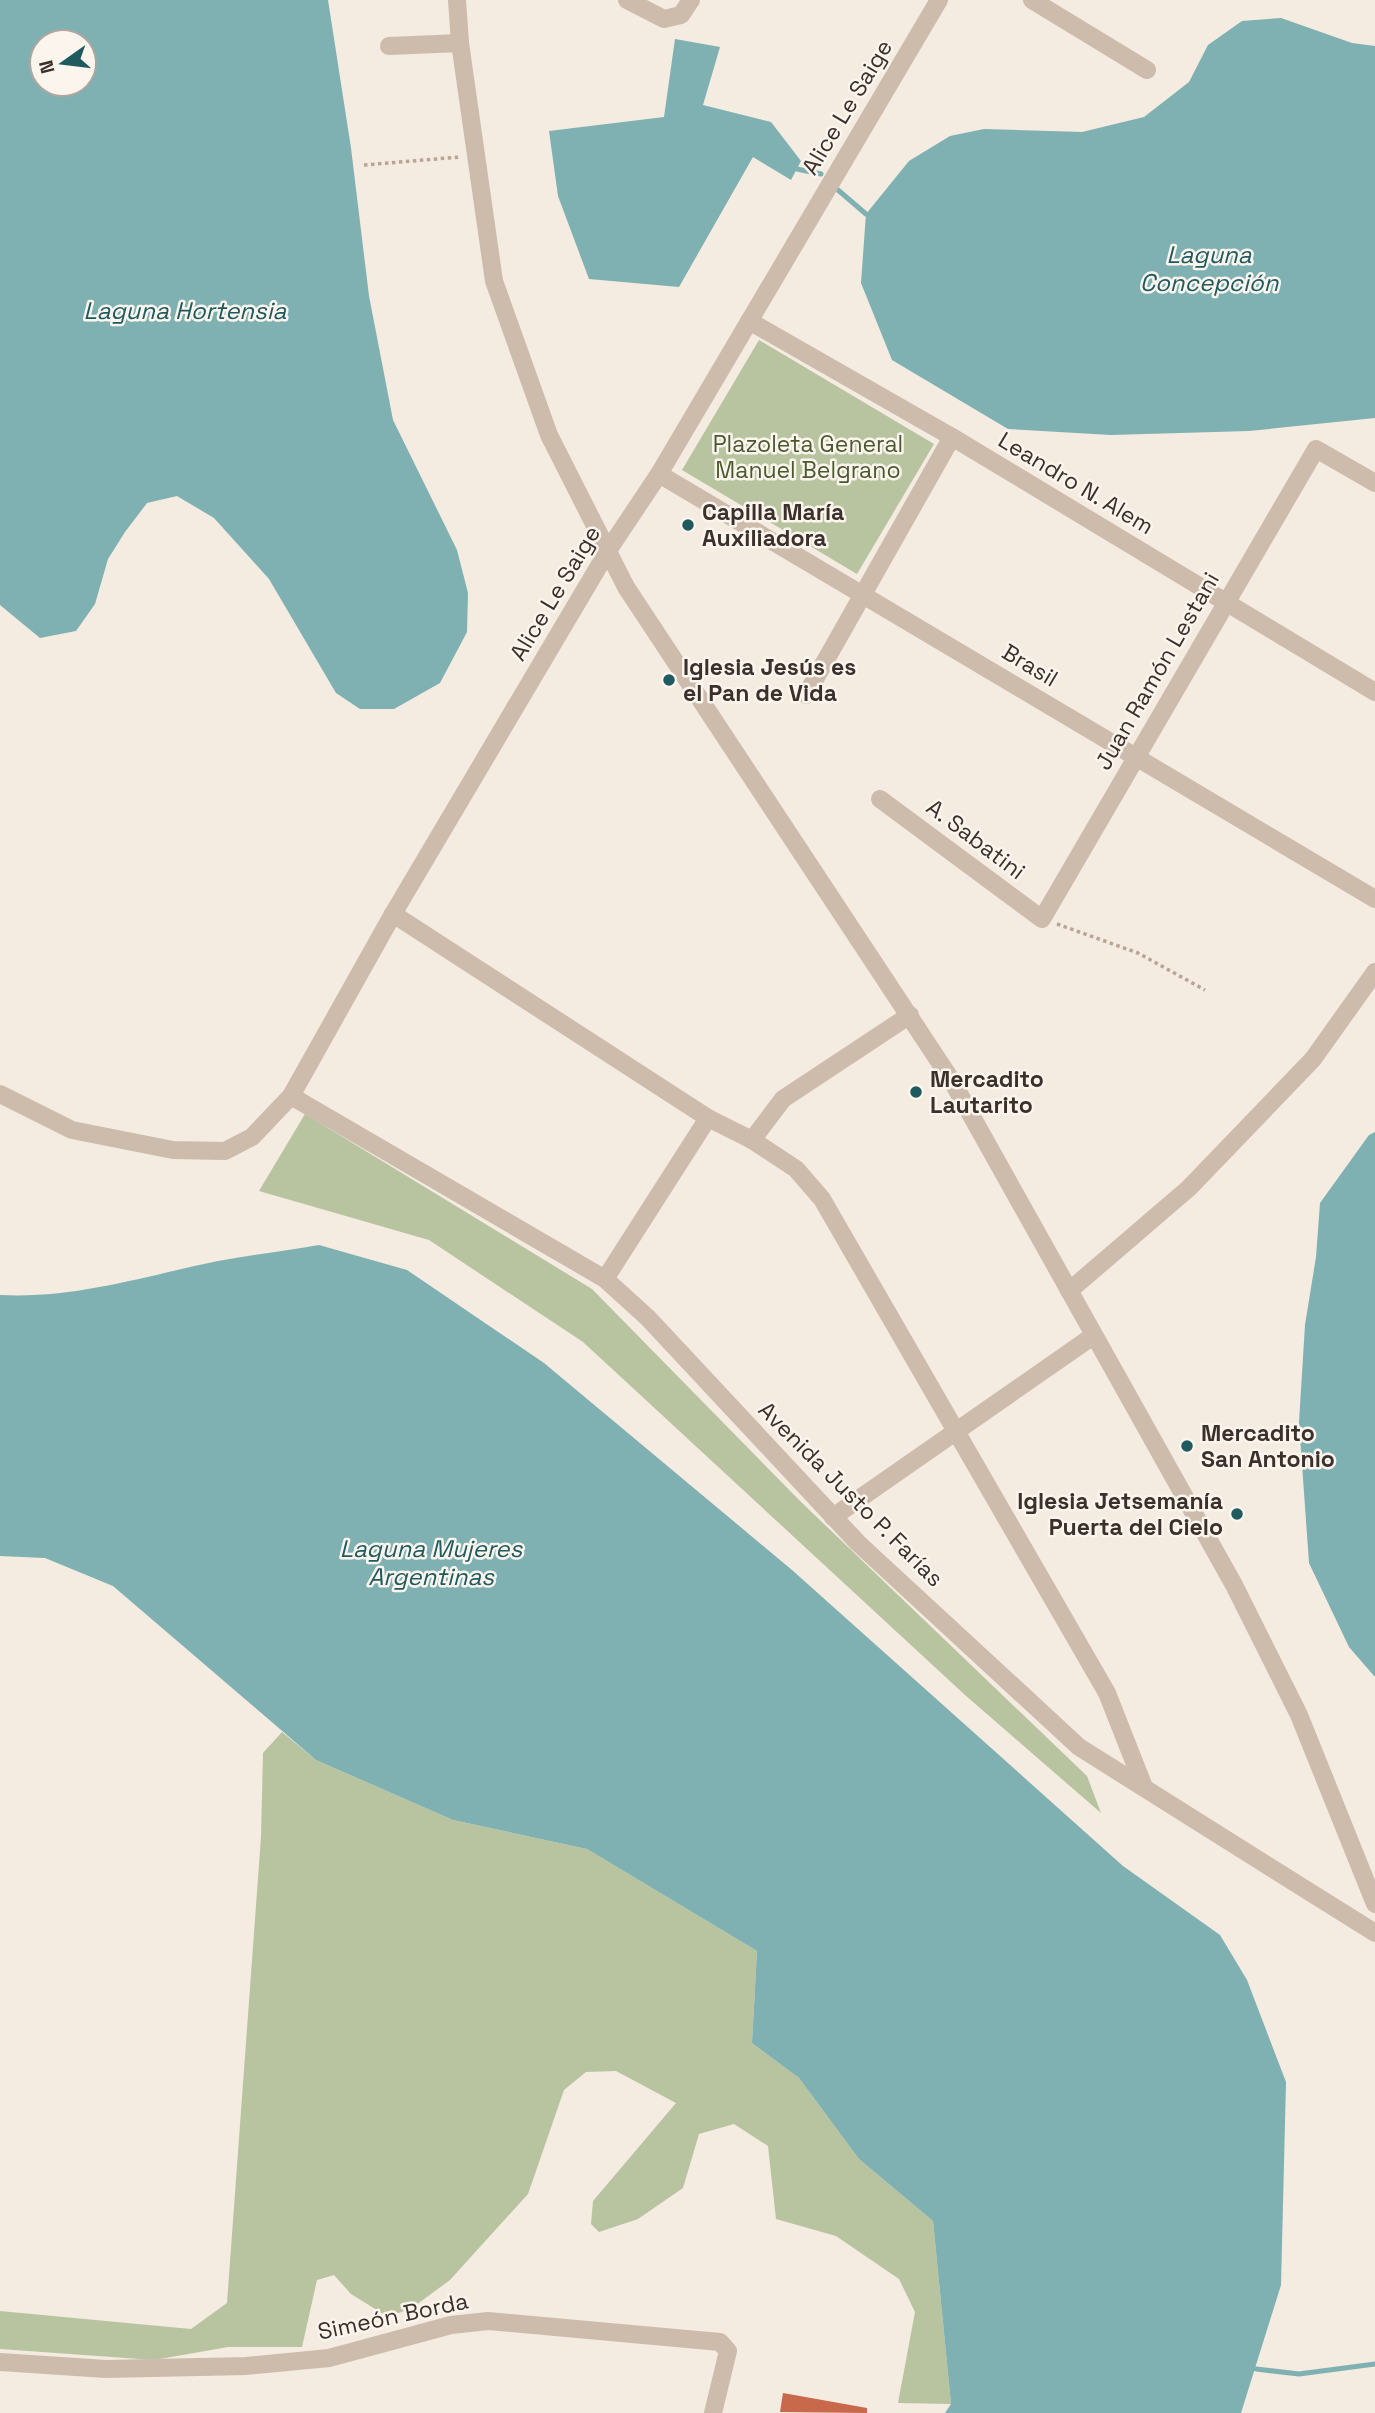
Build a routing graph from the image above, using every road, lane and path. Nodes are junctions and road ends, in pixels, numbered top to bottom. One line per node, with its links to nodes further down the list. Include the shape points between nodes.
1 (457, 0): 6 (street)
2 (627, 0): 5 (street, via 664,19)
3 (939, 0): 11 (street, Alice Le Saige)
4 (1032, 0): 8 (street)
5 (686, 8)
6 (460, 43): 7 (street); 9 (street)
7 (389, 46)
8 (1147, 70)
9 (476, 156): 10 (path); 15 (street, via 494,281 525,373 549,435)
10 (364, 165)
11 (749, 321): 12 (street, Leandro N. Alem); 13 (street, Alice Le Saige)
12 (953, 437): 16 (street); 17 (street, Leandro N. Alem)
13 (659, 474): 15 (street, Alice Le Saige); 16 (street, Brasil)
14 (1375, 483): 17 (street, Juan Ramón Lestani, via 1316,449)
15 (609, 549): 23 (street, Alice Le Saige); 27 (street, via 626,587)
16 (863, 593): 19 (street); 20 (street, Brasil)
17 (1226, 602): 18 (street, Leandro N. Alem); 20 (street, Juan Ramón Lestani)
18 (1375, 692)
19 (806, 695)
20 (1135, 757): 22 (street, Brasil); 24 (street, Juan Ramón Lestani)
21 (880, 799): 24 (street, A. Sabatini)
22 (1375, 899)
23 (393, 914): 29 (street, Alice Le Saige); 30 (street)
24 (1042, 919): 26 (path, via 1138,953)
25 (1375, 972): 33 (street, via 1313,1059 1189,1188)
26 (1205, 990)
27 (910, 1015): 31 (street, via 783,1099); 33 (street, via 952,1081)
28 (0, 1094): 29 (street, Alice Le Saige, via 72,1130 173,1150 225,1151 252,1137)
29 (291, 1096): 32 (street, Avenida Justo P. Farías)
30 (708, 1118): 31 (street); 32 (street)
31 (752, 1140): 35 (street, via 796,1168 822,1199)
32 (606, 1279): 36 (street, Avenida Justo P. Farías)
33 (1069, 1292): 34 (street)
34 (1093, 1336): 35 (street); 38 (street, via 1234,1585 1299,1715)
35 (957, 1432): 36 (street); 37 (street, via 1107,1693)
36 (833, 1517): 37 (street, Avenida Justo P. Farías, via 1079,1747)
37 (1144, 1787): 39 (street, Avenida Justo P. Farías)
38 (1375, 1904)
39 (1375, 1933)
40 (0, 2361): 41 (street, Simeón Borda, via 106,2369 246,2366 329,2358 451,2325 488,2321 720,2342 728,2351)
41 (713, 2413)

